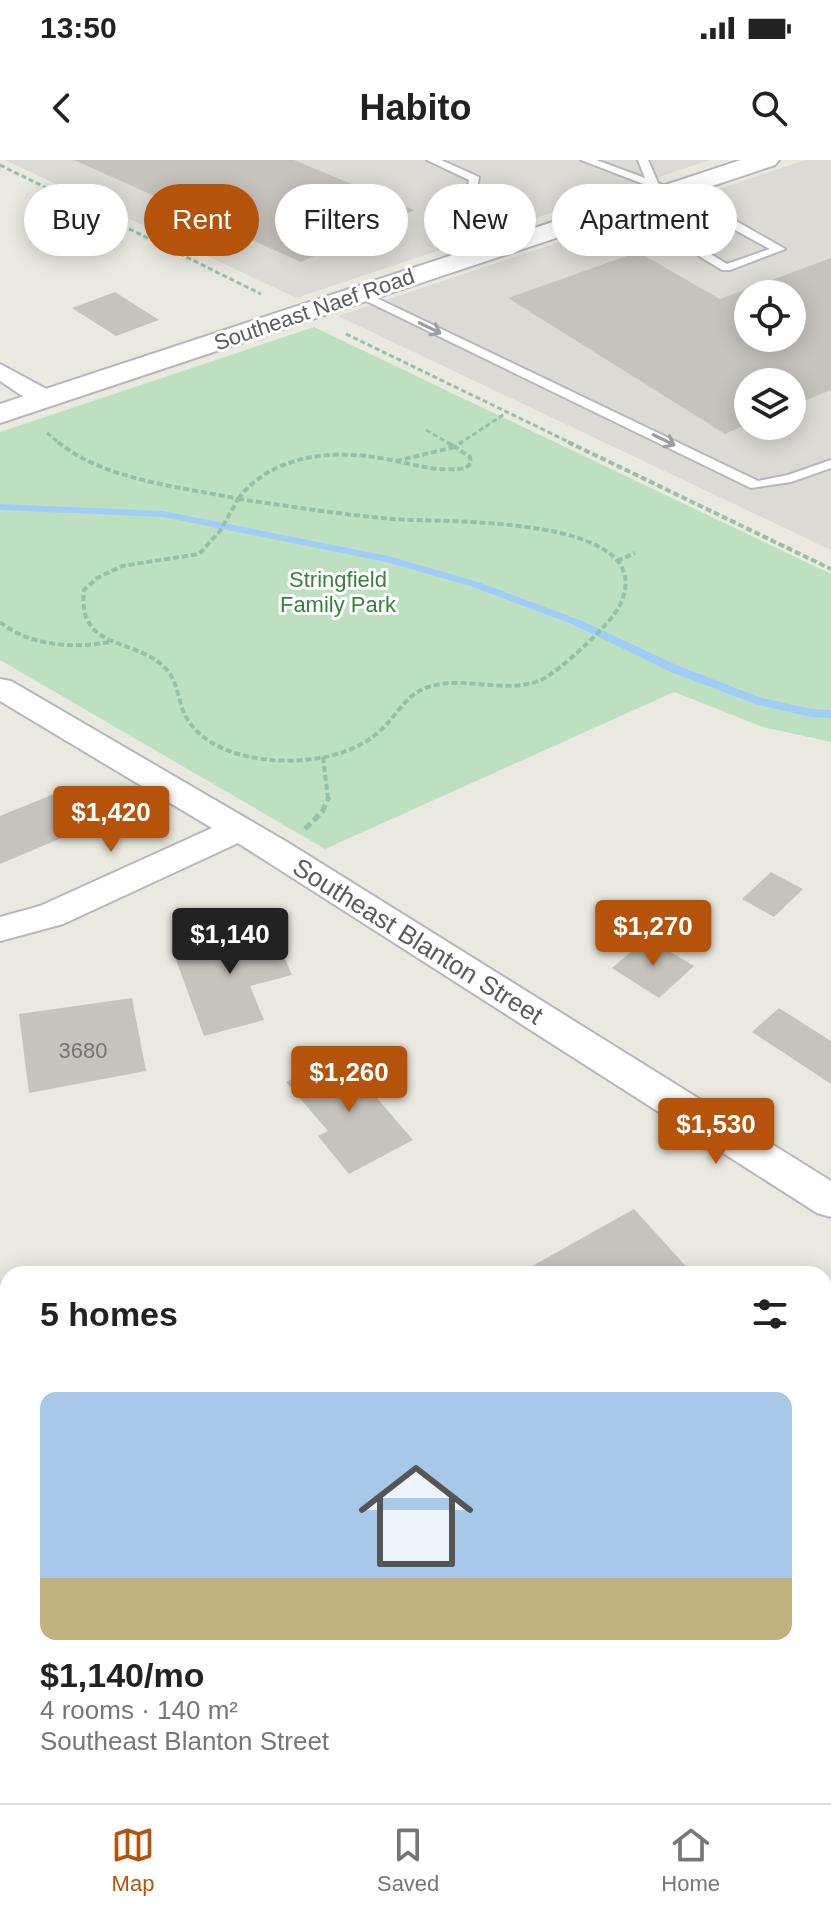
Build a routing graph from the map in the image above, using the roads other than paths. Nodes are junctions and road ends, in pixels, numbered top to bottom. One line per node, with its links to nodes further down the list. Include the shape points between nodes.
1 (432, 160): 5 (lane, via 475,179)
2 (586, 160): 6 (lane)
3 (643, 160): 7 (lane)
4 (766, 160): 8 (street, Southeast Naef Road)
5 (474, 184)
6 (651, 184)
7 (659, 184)
8 (677, 184)
9 (704, 207): 9 (lane, via 742,228 779,249 726,268 655,226)
10 (471, 256): 11 (street, Southeast Naef Road)
11 (360, 294): 13 (street, Southeast Naef Road); 15 (lane, one-way to 15, via 756,485)
12 (0, 371): 13 (street)
13 (45, 398): 14 (street, Southeast Naef Road)
14 (0, 414)
15 (831, 464)
16 (0, 688): 17 (street, Southeast Blanton Street)
17 (237, 830): 18 (street, via 51,915); 19 (street, Southeast Blanton Street)
18 (0, 929)
19 (831, 1201)

